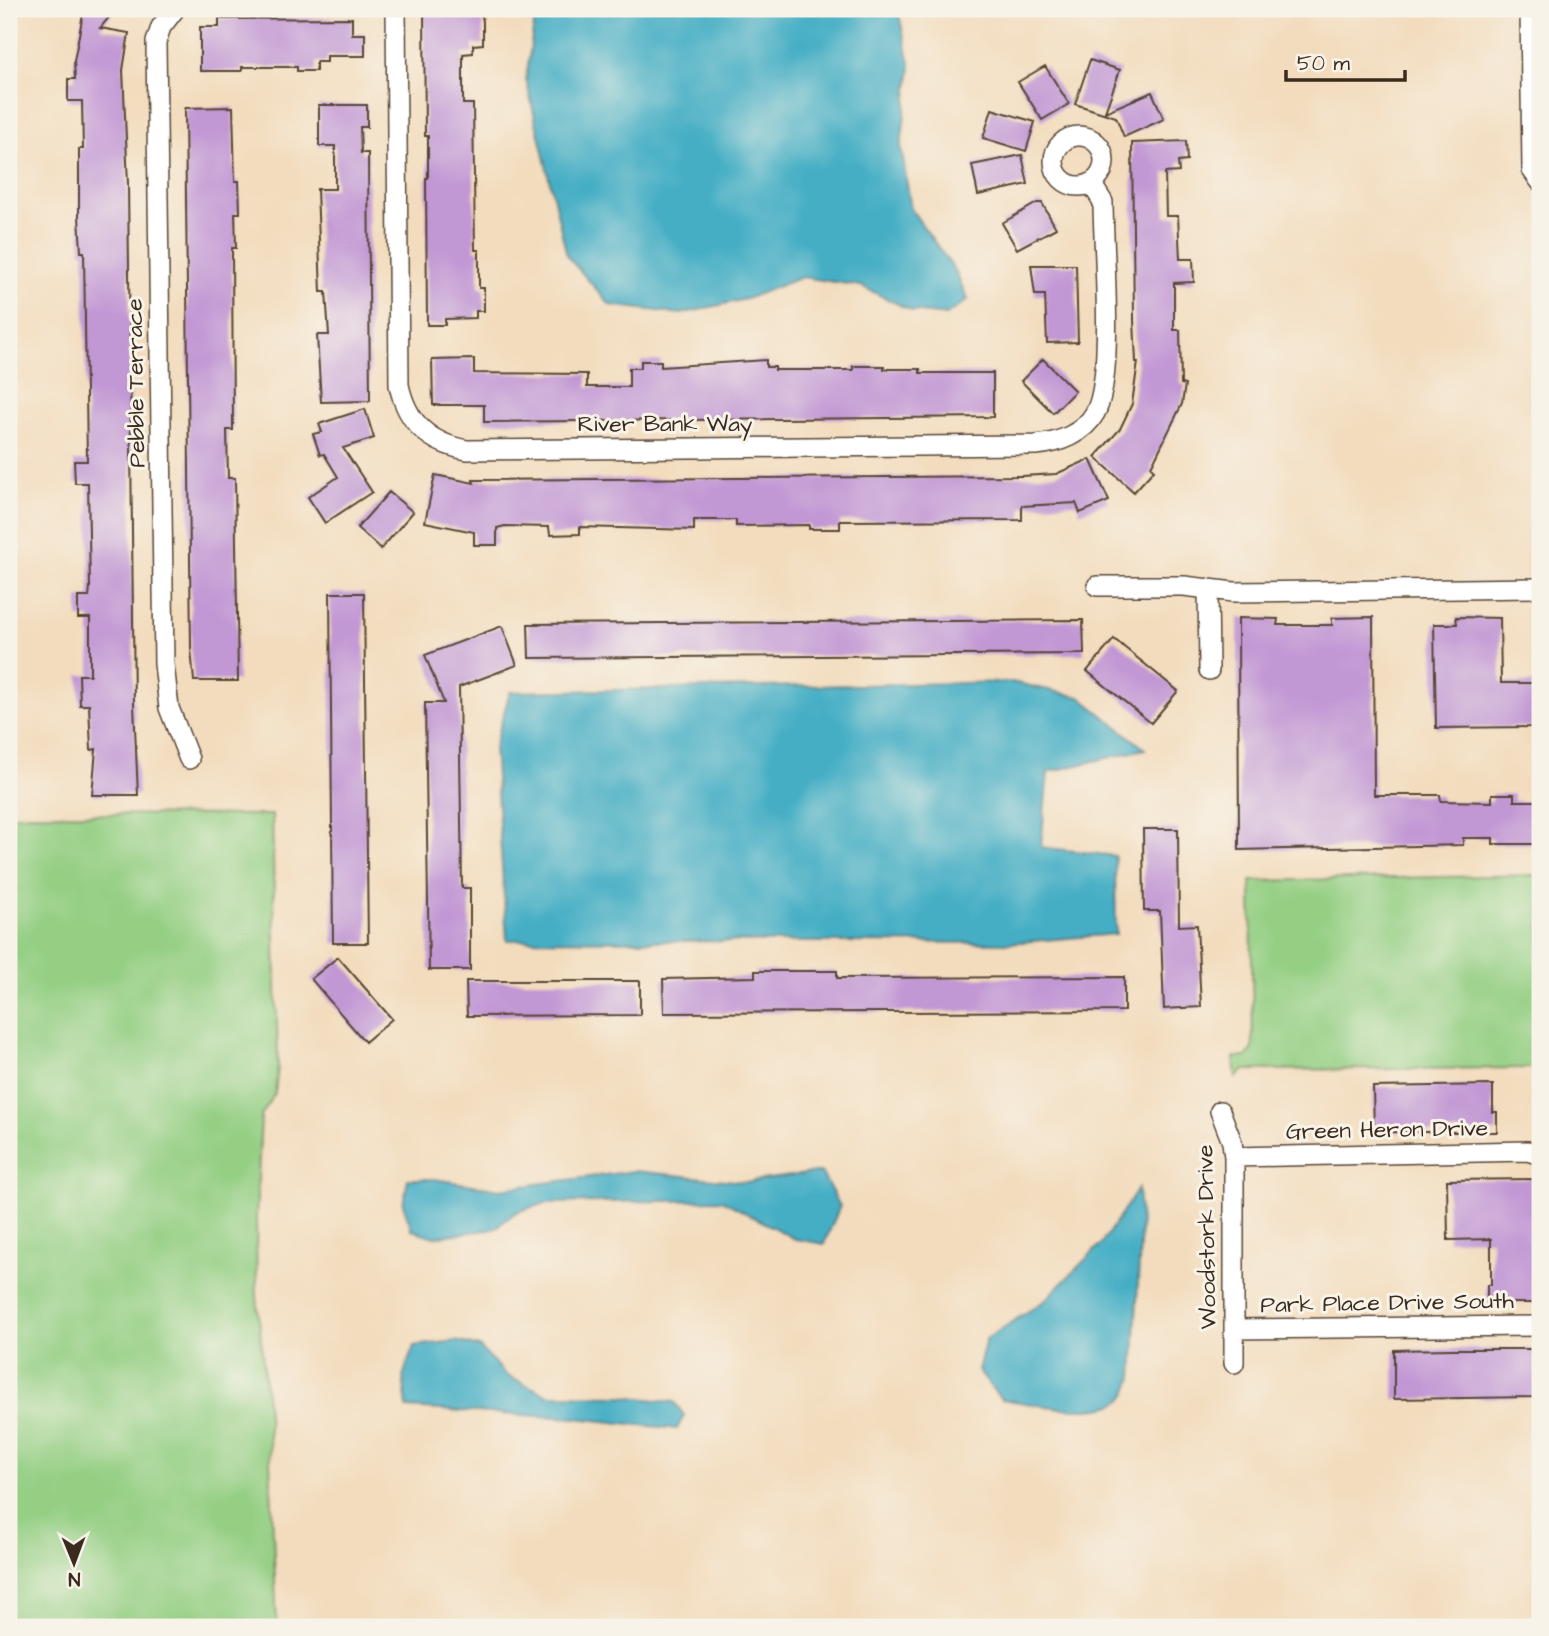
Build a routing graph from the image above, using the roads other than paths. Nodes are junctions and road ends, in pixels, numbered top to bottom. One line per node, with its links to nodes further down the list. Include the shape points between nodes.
1 (175, 9): 10 (street, Pebble Terrace, via 160,27 156,42 164,664 169,708)
2 (396, 9): 5 (street, River Bank Way, via 399,385 402,401 420,429 449,447 1036,445 1068,437 1094,416 1105,383 1103,202)
3 (1530, 9): 4 (street, via 1532,170)
4 (1540, 181)
5 (1091, 183)
6 (1097, 586): 8 (street)
7 (1540, 588): 8 (street)
8 (1208, 589): 9 (street)
9 (1209, 670)
10 (189, 759)
11 (1220, 1111): 13 (street, Woodstork Drive)
12 (1540, 1155): 13 (street, Green Heron Drive, via 1528,1151)
13 (1234, 1157): 15 (street, Woodstork Drive)
14 (1540, 1326): 15 (street, Park Place Drive South)
15 (1234, 1329): 16 (street, Woodstork Drive)
16 (1234, 1363)

